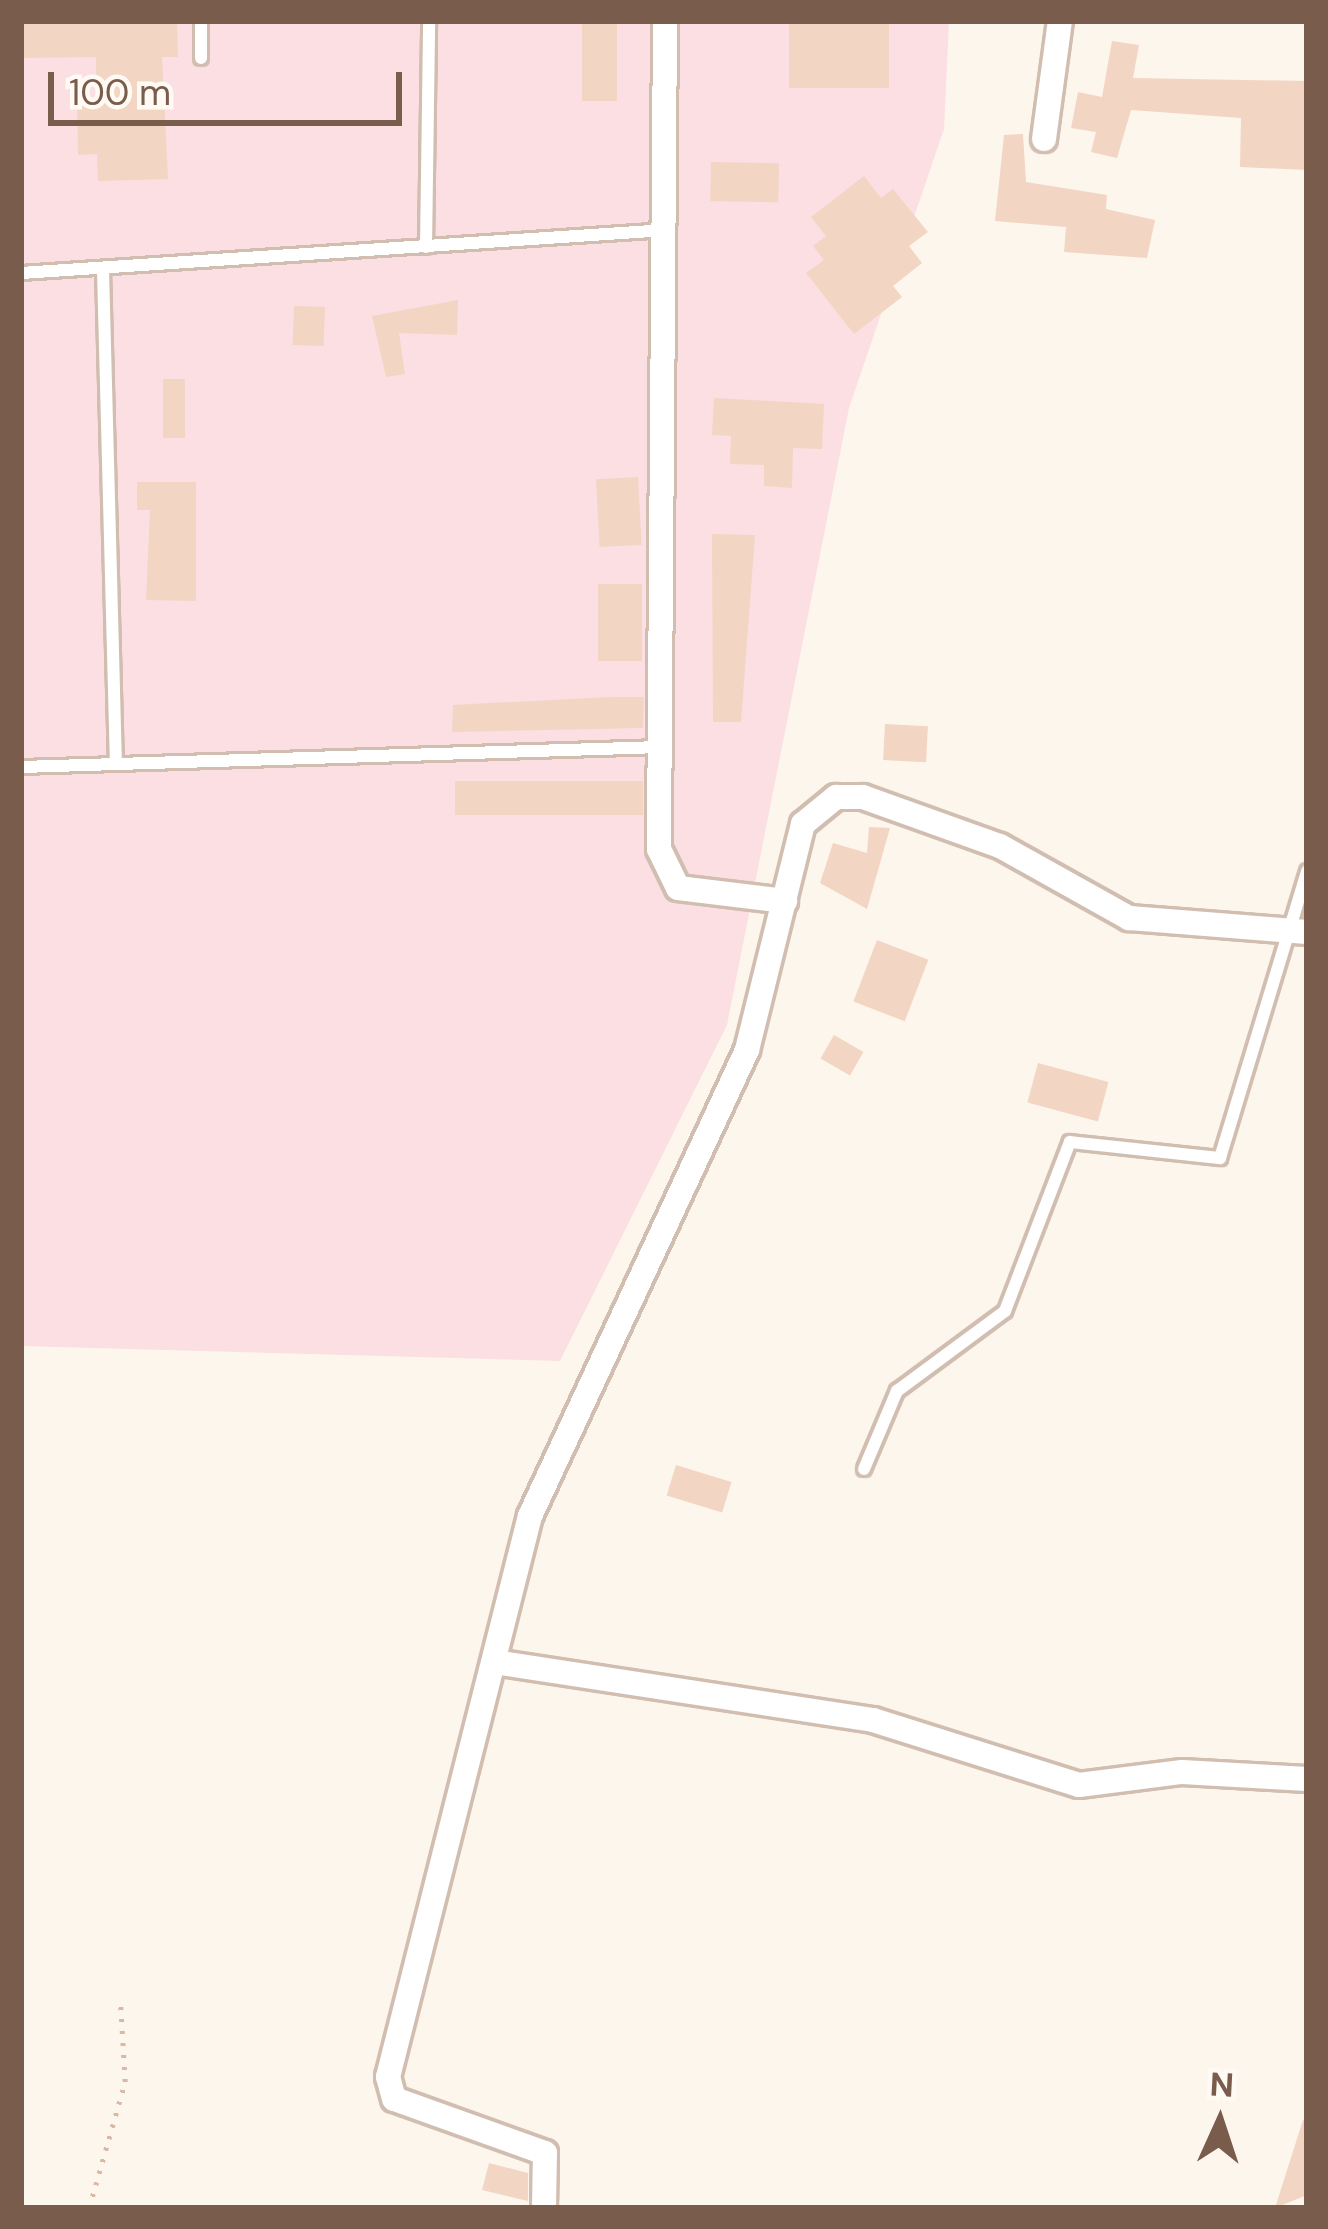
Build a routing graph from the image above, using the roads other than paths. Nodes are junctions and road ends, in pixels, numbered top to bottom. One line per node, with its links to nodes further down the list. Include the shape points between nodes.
1 (201, 21): 5 (lane)
2 (429, 21): 8 (lane)
3 (665, 21): 7 (street)
4 (1060, 21): 6 (street)
5 (201, 58)
6 (1044, 139)
7 (666, 230): 8 (lane); 11 (street)
8 (426, 247): 9 (lane)
9 (104, 270): 10 (lane); 12 (lane)
10 (21, 273)
11 (662, 747): 12 (lane); 15 (street, via 664,872 706,897)
12 (116, 764): 13 (lane)
13 (21, 767)
14 (1307, 871): 16 (lane)
15 (785, 901): 16 (street, via 816,806 863,797 984,838 1116,914); 18 (street, via 747,1050 530,1516)
16 (1298, 930): 17 (lane, via 1220,1158 1070,1142 1005,1312 897,1391)
17 (864, 1469)
18 (494, 1661): 19 (street, via 873,1720 1079,1785 1182,1772); 20 (street, via 386,2091 532,2144 550,2171)
19 (1307, 1778)
20 (544, 2208)

